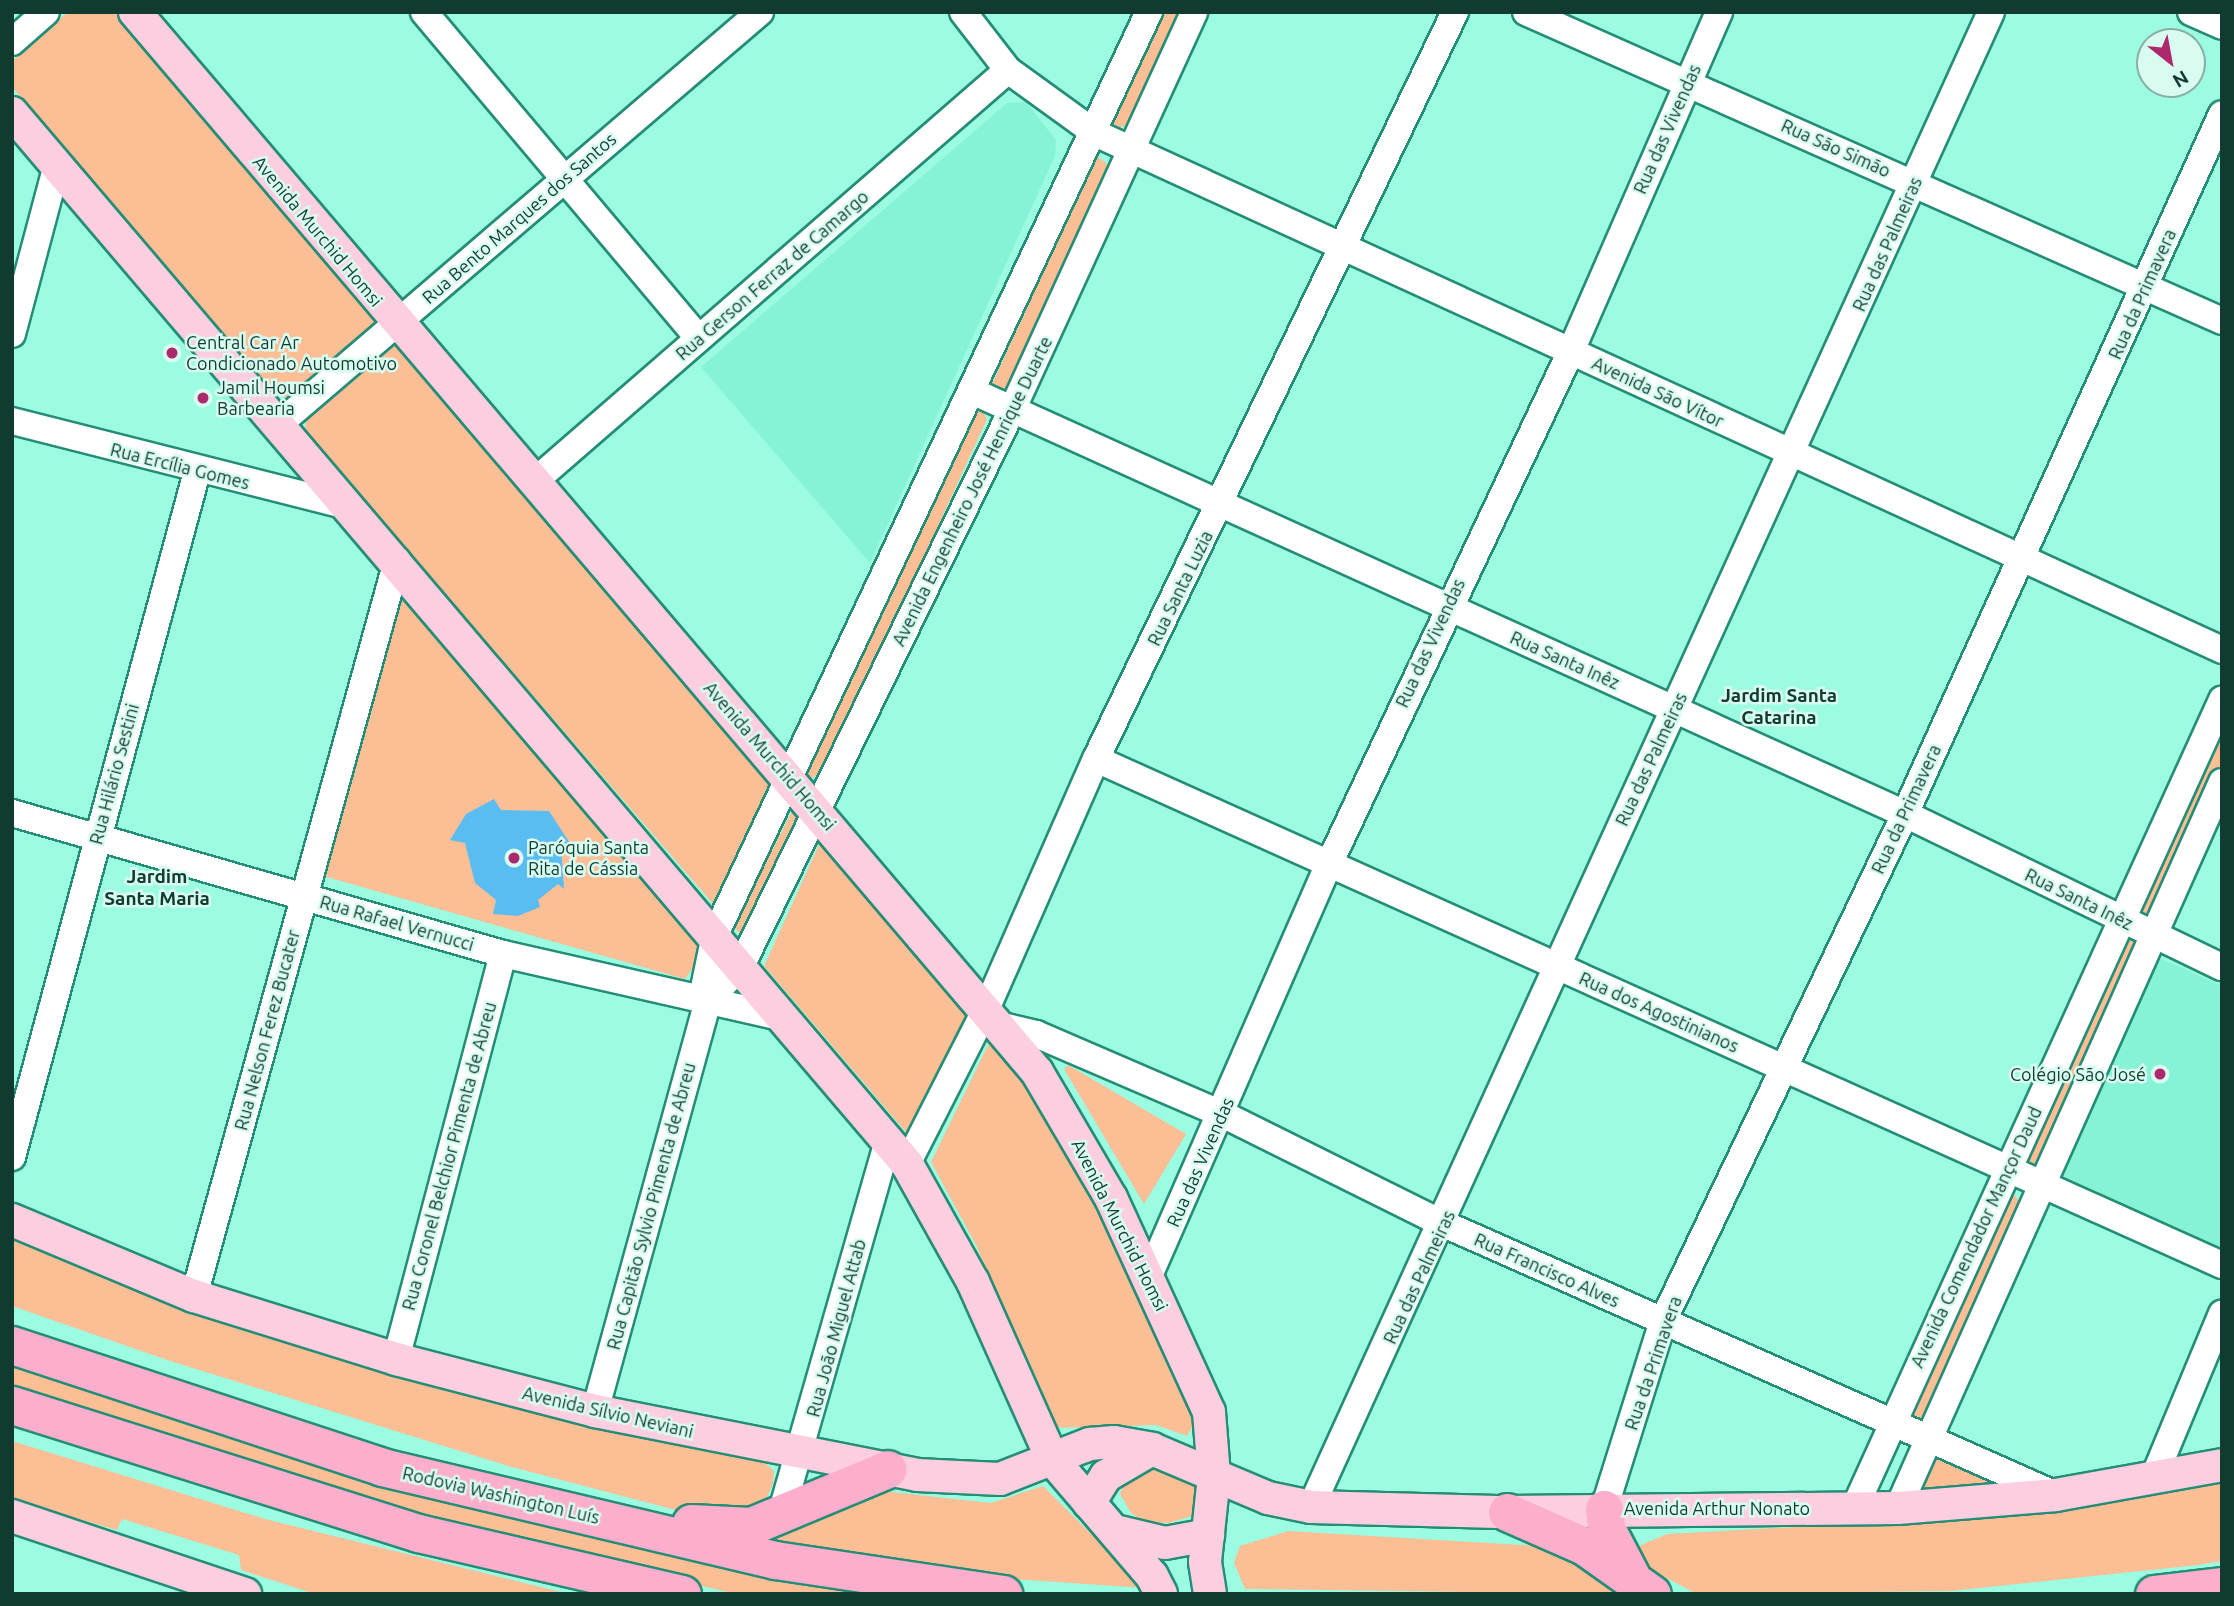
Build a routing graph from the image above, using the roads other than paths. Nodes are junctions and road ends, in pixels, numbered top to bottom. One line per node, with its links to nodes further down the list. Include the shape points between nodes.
1 (46, 12): 14 (street)
2 (135, 12): 27 (main road, Avenida Murchid Homsi)
3 (760, 12): 22 (street, Rua Bento Marques dos Santos)
4 (963, 12): 15 (street, Avenida São Vítor)
5 (1149, 12): 19 (street)
6 (1194, 12): 20 (street, Avenida Engenheiro José Henrique Duarte)
7 (1455, 12): 24 (street, Rua Santa Luzia)
8 (1526, 12): 16 (street, Rua São Simão)
9 (1719, 12): 16 (street, Rua das Vivendas)
10 (1991, 12): 23 (street, Rua das Palmeiras)
11 (2191, 12): 13 (street)
12 (428, 14): 22 (street)
13 (2222, 26)
14 (12, 42)
15 (1008, 70): 19 (street, Avenida São Vítor); 29 (street, Rua Gerson Ferraz de Camargo)
16 (1687, 81): 23 (street, Rua São Simão); 30 (street, Rua das Vivendas)
17 (12, 113): 21 (main road)
18 (2222, 114): 25 (street, Rua da Primavera)
19 (1094, 133): 20 (street, Avenida São Vítor); 31 (street)
20 (1132, 150): 24 (street, Avenida São Vítor); 32 (street, Avenida Engenheiro José Henrique Duarte)
21 (57, 165): 28 (street); 34 (main road)
22 (562, 180): 27 (street, Rua Bento Marques dos Santos); 29 (street)
23 (1914, 183): 25 (street, Rua São Simão); 35 (street, Rua das Palmeiras)
24 (1343, 247): 30 (street, Avenida São Vítor); 38 (street, Rua Santa Luzia)
25 (2146, 286): 26 (street, Rua São Simão); 40 (street, Rua da Primavera)
26 (2222, 321)
27 (396, 324): 34 (street, Rua Bento Marques dos Santos); 37 (main road, Avenida Murchid Homsi)
28 (12, 334)
29 (699, 338): 37 (street, Rua Gerson Ferraz de Camargo)
30 (1571, 352): 35 (street, Avenida São Vítor); 42 (street, Rua das Vivendas)
31 (974, 392): 32 (street, Rua Santa Inêz); 47 (street)
32 (1013, 408): 38 (street, Rua Santa Inêz); 49 (street, Avenida Engenheiro José Henrique Duarte)
33 (12, 421): 36 (street, Rua Ercília Gomes)
34 (278, 425): 39 (main road)
35 (1791, 454): 40 (street, Avenida São Vítor); 45 (street, Rua das Palmeiras)
36 (197, 472): 39 (street, Rua Ercília Gomes); 52 (street, Rua Hilário Sestini)
37 (536, 480): 47 (main road, Avenida Murchid Homsi)
38 (1221, 505): 42 (street, Rua Santa Inêz); 46 (street, Rua Santa Luzia)
39 (349, 506): 41 (main road)
40 (2021, 558): 43 (street, Avenida São Vítor); 51 (street, Rua da Primavera)
41 (397, 561): 54 (street, Rua Nelson Ferez Bucater); 56 (main road)
42 (1446, 607): 45 (street, Rua Santa Inêz); 53 (street, Rua das Vivendas)
43 (2222, 650)
44 (2222, 700): 55 (street, Avenida Comendador Mançor Daud)
45 (1674, 708): 51 (street, Rua Santa Inêz); 60 (street, Rua das Palmeiras)
46 (1096, 759): 53 (street, Rua dos Agostinianos); 63 (street, Rua Santa Luzia)
47 (790, 781): 49 (main road, Avenida Murchid Homsi); 56 (street)
48 (2222, 782): 57 (street, Avenida Comendador Mançor Daud)
49 (817, 811): 59 (street, Avenida Engenheiro José Henrique Duarte); 63 (main road, Avenida Murchid Homsi)
50 (12, 813): 52 (street, Rua Rafael Vernucci)
51 (1905, 814): 55 (street, Rua Santa Inêz); 65 (street, Rua da Primavera)
52 (96, 840): 54 (street, Rua Rafael Vernucci); 68 (street, Rua Hilário Sestini)
53 (1330, 862): 60 (street, Rua dos Agostinianos); 66 (street, Rua das Vivendas)
54 (304, 896): 58 (street, Rua Rafael Vernucci); 75 (street, Rua Nelson Ferez Bucater)
55 (2123, 920): 57 (street, Rua Santa Inêz); 69 (street, Avenida Comendador Mançor Daud)
56 (715, 935): 59 (main road); 62 (street, Rua Capitão Sylvio Pimenta de Abreu, via 704,988)
57 (2152, 935): 61 (street, Rua Santa Inêz); 70 (street, Avenida Comendador Mançor Daud)
58 (503, 954): 62 (street, Rua Rafael Vernucci); 80 (street, Rua Coronel Belchior Pimenta de Abreu)
59 (741, 966): 62 (street, Rua Capitão Sylvio Pimenta de Abreu); 64 (main road)
60 (1556, 966): 65 (street, Rua dos Agostinianos); 72 (street, Rua das Palmeiras)
61 (2222, 967)
62 (708, 1000): 64 (street, Rua Rafael Vernucci); 82 (street, Rua Capitão Sylvio Pimenta de Abreu)
63 (995, 1017): 66 (street, Rua Francisco Alves); 67 (street, Rua Santa Luzia); 74 (main road, Avenida Murchid Homsi, via 1083,1147)
64 (785, 1018): 67 (main road)
65 (1784, 1069): 69 (street, Rua dos Agostinianos); 78 (street, Rua da Primavera)
66 (1222, 1114): 72 (street, Rua Francisco Alves); 74 (street, Rua das Vivendas)
67 (897, 1152): 88 (street, Rua João Miguel Attab); 89 (main road, via 973,1282)
68 (12, 1157)
69 (2007, 1170): 70 (street, Rua dos Agostinianos); 83 (street, Avenida Comendador Mançor Daud)
70 (2041, 1185): 73 (street, Rua dos Agostinianos); 86 (street, Avenida Comendador Mançor Daud)
71 (12, 1220): 75 (main road, Avenida Sílvio Neviani)
72 (1444, 1224): 78 (street, Rua Francisco Alves); 96 (street, Rua das Palmeiras)
73 (2222, 1265)
74 (1148, 1278): 92 (main road, Avenida Murchid Homsi, via 1209,1412)
75 (194, 1296): 80 (main road, Avenida Sílvio Neviani)
76 (2222, 1314): 93 (street)
77 (12, 1321): 79 (highway)
78 (1663, 1321): 83 (street, Rua Francisco Alves); 99 (street, Rua da Primavera)
79 (28, 1350): 103 (highway, Rodovia Washington Luís, via 382,1468)
80 (396, 1359): 82 (main road, Avenida Sílvio Neviani)
81 (12, 1405): 85 (highway)
82 (594, 1412): 88 (main road, Avenida Sílvio Neviani)
83 (1889, 1424): 86 (street, Rua Francisco Alves); 97 (street, Avenida Comendador Mançor Daud)
84 (12, 1431): 85 (highway)
85 (102, 1435): 110 (highway, via 418,1534)
86 (1926, 1439): 94 (street, Rua Francisco Alves); 98 (street, Avenida Comendador Mançor Daud)
87 (1152, 1449): 89 (main road, Avenida Sílvio Neviani, via 1090,1444); 92 (main road, Avenida Sílvio Neviani); 95 (main road, via 1106,1476)
88 (802, 1454): 91 (main road, Avenida Sílvio Neviani); 101 (street, Rua João Miguel Attab)
89 (1052, 1459): 91 (main road, Avenida Sílvio Neviani, via 983,1481); 95 (main road)
90 (2222, 1465): 93 (main road, Avenida Arthur Nonato)
91 (888, 1469): 101 (highway)
92 (1214, 1476): 96 (main road, Avenida Arthur Nonato); 105 (main road, Avenida Murchid Homsi)
93 (2154, 1477): 94 (main road, Avenida Arthur Nonato)
94 (2056, 1495): 98 (main road, Avenida Arthur Nonato)
95 (1089, 1503): 104 (main road)
96 (1311, 1507): 100 (main road, Avenida Arthur Nonato)
97 (1855, 1507): 98 (main road, Avenida Arthur Nonato); 99 (main road, Avenida Arthur Nonato)
98 (1898, 1508)
99 (1604, 1509): 100 (main road, Avenida Arthur Nonato); 108 (highway, via 1617,1557)
100 (1507, 1512): 108 (highway, via 1584,1546)
101 (781, 1514): 103 (highway, via 751,1526 720,1527)
102 (12, 1516): 107 (main road)
103 (598, 1518): 111 (highway, Rodovia Washington Luís, via 775,1560)
104 (1115, 1531): 105 (main road, via 1165,1544); 112 (main road)
105 (1208, 1535): 113 (main road, Avenida Murchid Homsi)
106 (2222, 1586): 114 (highway)
107 (212, 1590): 109 (main road)
108 (1647, 1592)
109 (245, 1594)
110 (682, 1594)
111 (1003, 1594)
112 (1160, 1594)
113 (1210, 1594)
114 (2154, 1594)

